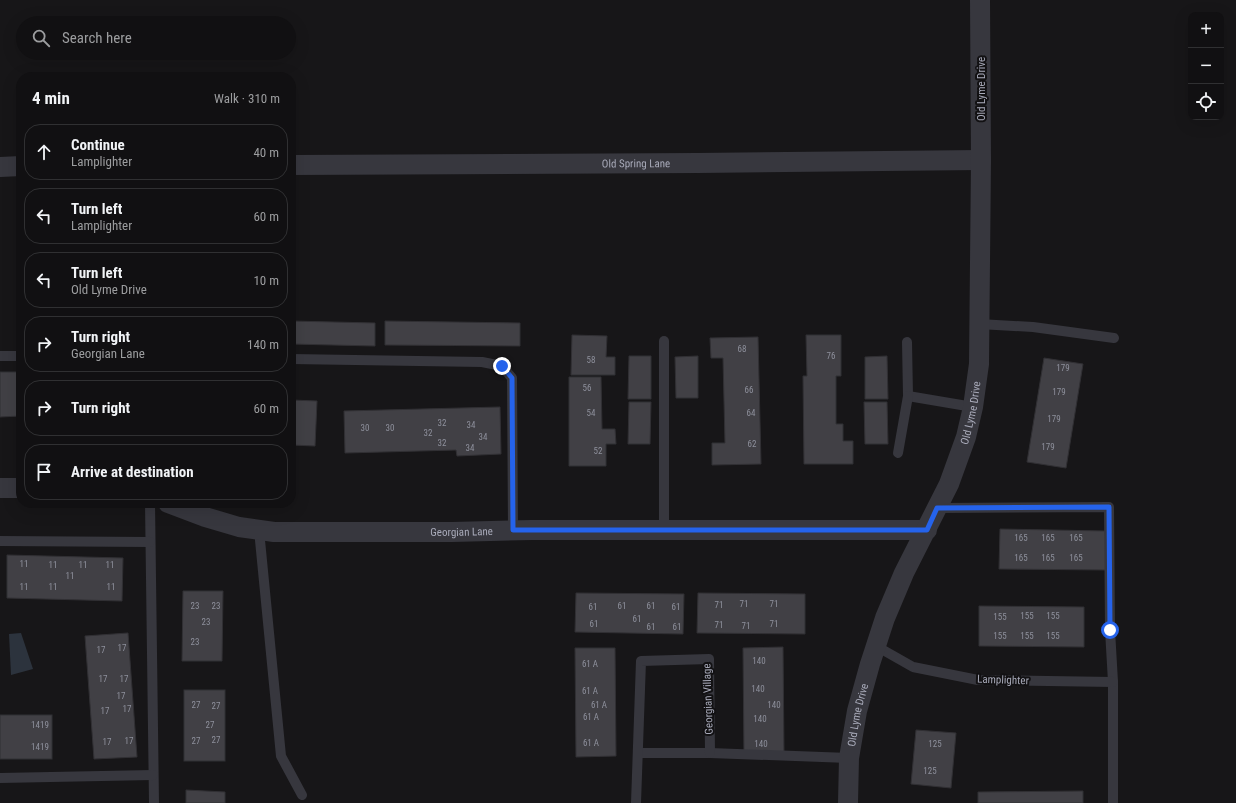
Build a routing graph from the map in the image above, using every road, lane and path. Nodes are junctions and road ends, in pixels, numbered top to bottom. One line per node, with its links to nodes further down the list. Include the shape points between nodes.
1 (980, 0): 2 (street, Old Lyme Drive)
2 (981, 160): 3 (street, Old Spring Lane); 6 (street, Old Lyme Drive)
3 (296, 165)
4 (16, 166): 5 (street)
5 (0, 167)
6 (979, 324): 7 (lane, via 1033,327); 14 (street, Old Lyme Drive, via 979,364)
7 (1114, 338)
8 (664, 340): 23 (lane)
9 (907, 342): 13 (lane)
10 (0, 356): 11 (lane)
11 (16, 356)
12 (296, 359): 22 (lane, via 482,362 502,366 512,378)
13 (908, 396): 14 (lane); 15 (lane)
14 (973, 407): 20 (street, Old Lyme Drive, via 966,437 949,484)
15 (898, 453)
16 (0, 488): 17 (street)
17 (16, 488)
18 (150, 508): 26 (lane)
19 (181, 508): 21 (street, Georgian Lane, via 239,527)
20 (937, 508): 24 (street, Old Lyme Drive); 28 (lane, via 1109,507)
21 (259, 530): 22 (street, Georgian Lane); 34 (lane, via 281,756)
22 (513, 530): 23 (street, Georgian Lane)
23 (664, 530): 24 (street, Georgian Lane)
24 (927, 530): 27 (street, Old Lyme Drive, via 904,573)
25 (0, 540): 26 (lane)
26 (150, 542): 32 (lane)
27 (876, 646): 28 (lane, Lamplighter, via 913,667 978,680); 31 (street, Old Lyme Drive)
28 (1113, 682): 38 (lane)
29 (638, 753): 30 (lane); 30 (lane, Georgian Village, via 641,662 709,659); 36 (lane, Georgian Village)
30 (710, 753): 31 (lane)
31 (848, 758): 37 (street, Old Lyme Drive)
32 (153, 775): 33 (lane); 35 (lane)
33 (0, 778)
34 (302, 795)
35 (154, 803)
36 (636, 803)
37 (848, 803)
38 (1113, 803)

